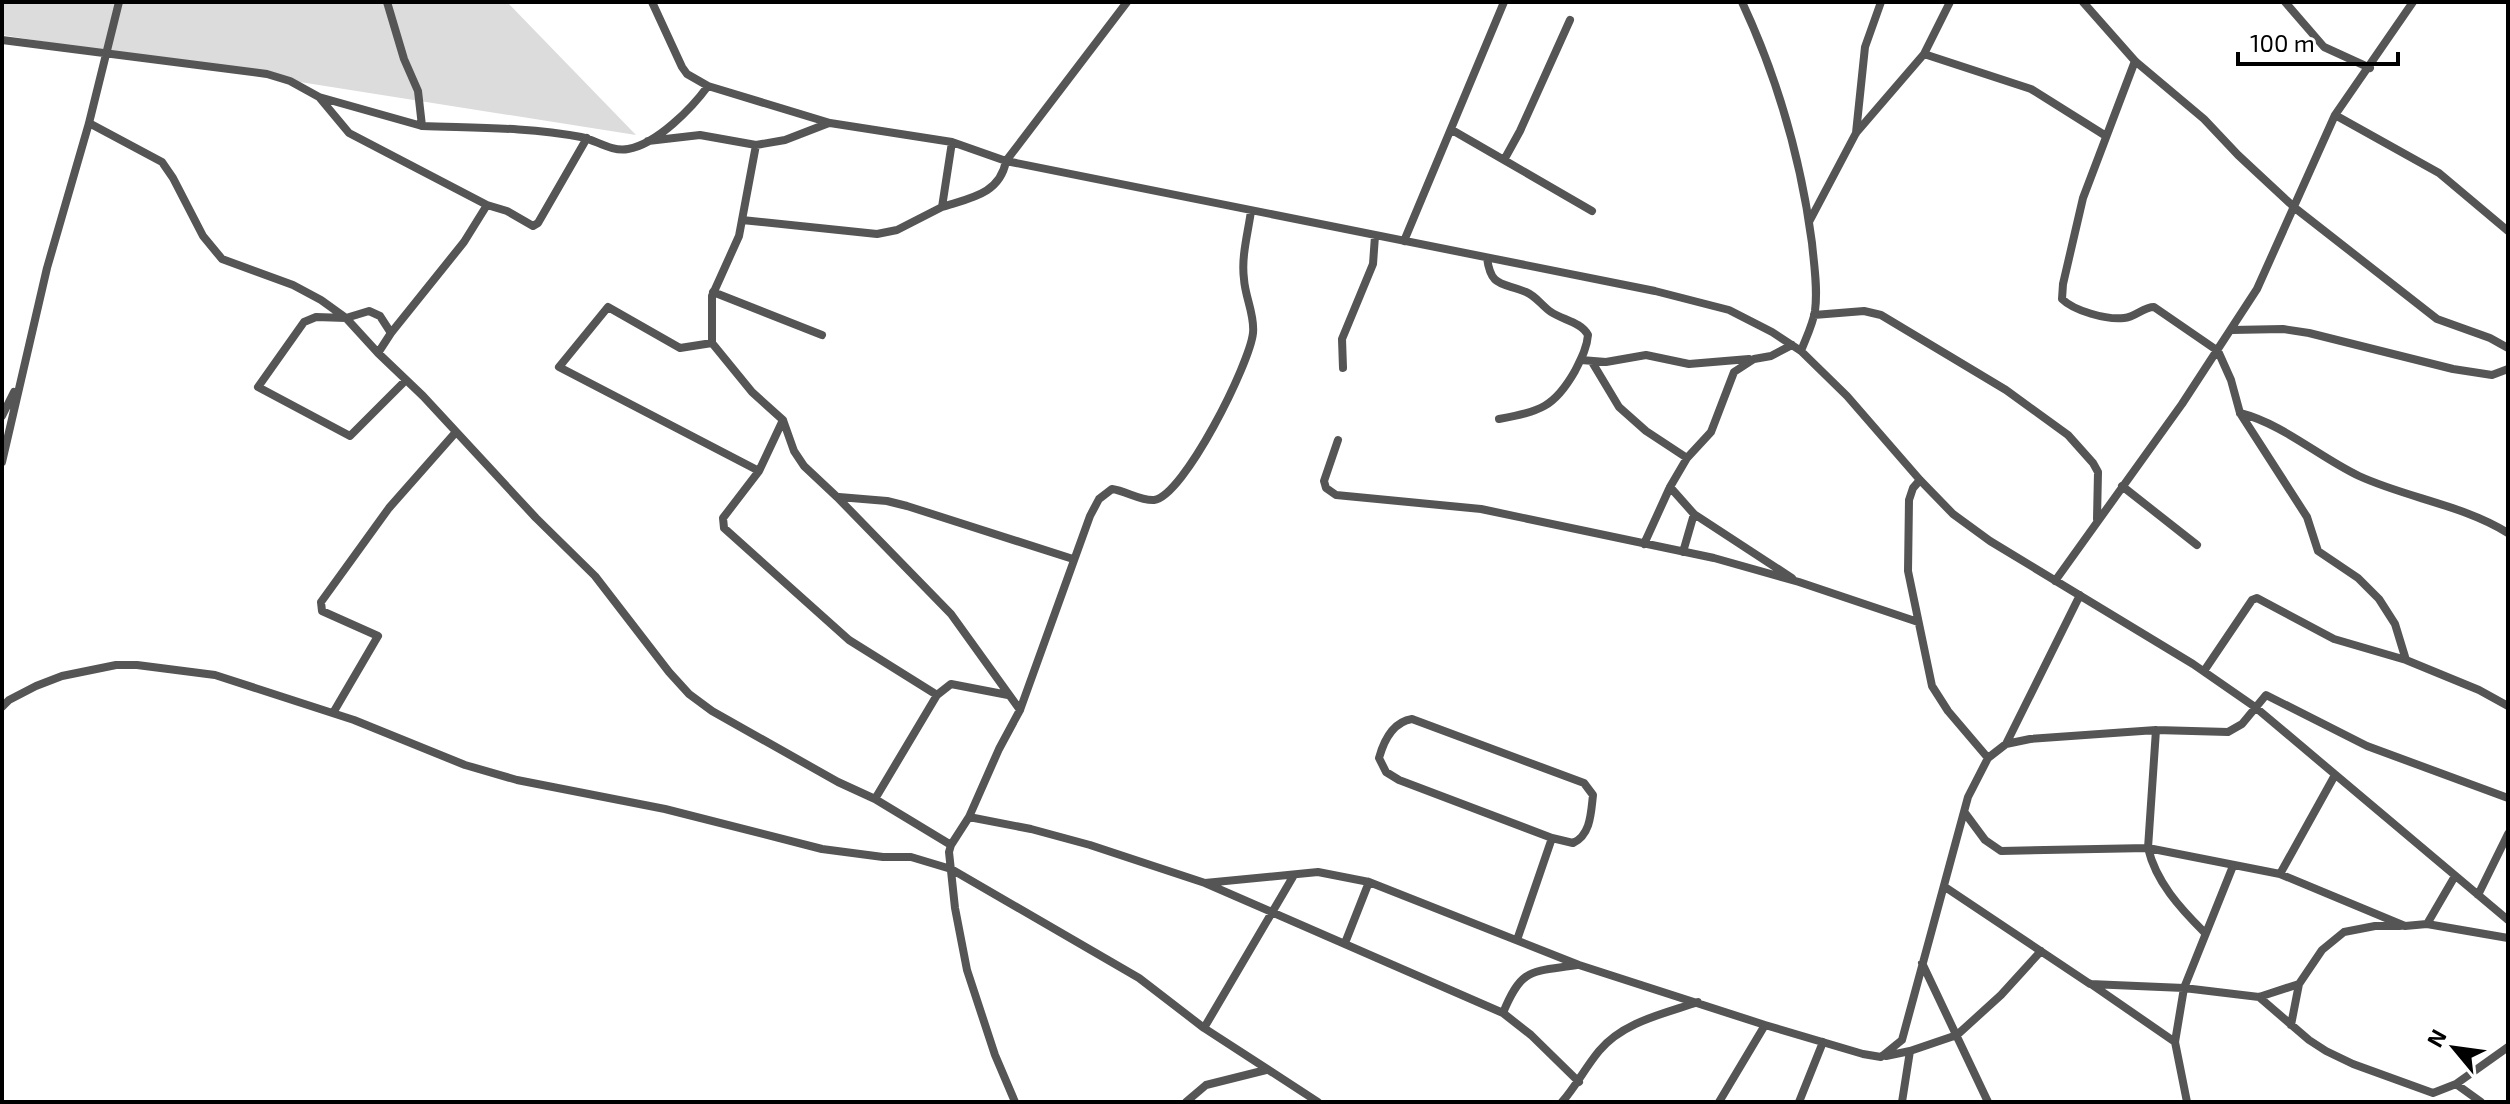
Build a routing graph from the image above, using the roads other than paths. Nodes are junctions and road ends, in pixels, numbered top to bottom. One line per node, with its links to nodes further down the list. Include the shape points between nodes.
1 (119, 2): 15 (street)
2 (387, 2): 23 (street, via 418,91)
3 (652, 2): 18 (street, via 682,67)
4 (1127, 2): 32 (street)
5 (1504, 2): 24 (street)
6 (1742, 2): 39 (street, via 1787,123)
7 (1881, 2): 25 (street, via 1865,47)
8 (1950, 2): 14 (street)
9 (2083, 2): 16 (street)
10 (2285, 2): 17 (street, via 2324,47)
11 (2413, 2): 17 (street)
12 (1570, 20): 31 (street)
13 (2, 40): 15 (street)
14 (1924, 54): 25 (street); 26 (street, via 2021,84)
15 (107, 56): 19 (street, via 267,74); 21 (street)
16 (2135, 61): 26 (street); 35 (street)
17 (2370, 68): 20 (street)
18 (708, 86): 22 (street); 28 (street, via 693,107)
19 (319, 97): 23 (street); 33 (street, via 349,133)
20 (2335, 115): 35 (street); 40 (street, via 2439,173)
21 (89, 123): 46 (street, via 162,162 203,236 222,259 293,285); 61 (street)
22 (830, 123): 29 (street); 30 (street)
23 (422, 126): 27 (street)
24 (1452, 130): 31 (street); 42 (street)
25 (1856, 133): 39 (street)
26 (2106, 136): 54 (street, via 2078,214 2062,299 2115,318 2154,307)
27 (587, 138): 28 (street, via 618,149); 33 (street, via 538,223 533,226)
28 (646, 142): 30 (street, via 700,135)
29 (952, 142): 32 (street); 34 (street)
30 (756, 145): 38 (street)
31 (1504, 160): 37 (street)
32 (1006, 161): 34 (street, via 992,187); 36 (street)
33 (487, 205): 48 (street)
34 (942, 207): 38 (street, via 883,234)
35 (2295, 208): 47 (street); 52 (street, via 2437,319)
36 (1251, 211): 41 (street); 82 (street, via 1243,262 1253,334 1232,390 1181,479 1157,500 1106,492)
37 (1592, 211)
38 (742, 220): 44 (street)
39 (1809, 223): 45 (street)
40 (2508, 231)
41 (1375, 236): 42 (street); 59 (street, via 1373,264 1342,339)
42 (1404, 241): 43 (street)
43 (1487, 258): 51 (street, via 1703,301); 57 (street, via 1497,282 1530,294 1586,330)
44 (713, 292): 49 (street); 50 (street)
45 (1814, 315): 53 (street); 77 (street, via 1881,315 2031,407 2068,435 2093,463 2099,482)
46 (346, 318): 48 (street, via 374,312); 55 (street); 62 (street, via 304,322 258,387 350,436)
47 (2232, 330): 54 (street); 60 (street, via 2283,329 2492,375)
48 (391, 333): 55 (street)
49 (822, 335)
50 (712, 343): 66 (street); 71 (street, via 680,348 608,307 559,367)
51 (1792, 345): 53 (street); 56 (street)
52 (2508, 348)
53 (1801, 351): 72 (street)
54 (2218, 351): 63 (street); 73 (street)
55 (378, 353): 62 (street)
56 (1754, 359): 58 (street, via 1697,364 1646,355); 69 (street, via 1734,372 1711,432)
57 (1581, 360): 58 (street); 65 (street, via 1559,397 1530,413)
58 (1592, 362): 69 (street, via 1619,407)
59 (1343, 368)
60 (2508, 369)
61 (21, 378): 64 (street); 70 (street)
62 (406, 380): 67 (street)
63 (2240, 413): 78 (street, via 2264,421 2361,477); 87 (street, via 2304,512 2318,551 2365,583 2385,606)
64 (2, 416)
65 (1499, 419)
66 (783, 420): 71 (street); 75 (street, via 798,458)
67 (456, 432): 95 (street, via 389,508 321,602 322,611 378,636); 101 (street, via 595,576 689,694)
68 (1338, 440): 79 (street, via 1324,481 1336,495 1481,509)
69 (1687, 458): 74 (street)
70 (2, 462)
71 (759, 471): 89 (street, via 723,518 724,528 849,640)
72 (1920, 480): 83 (street, via 1970,527); 86 (street, via 1910,494 1908,541)
73 (2122, 486): 77 (street); 80 (street)
74 (1670, 487): 76 (street); 79 (street)
75 (837, 497): 82 (street, via 907,506); 90 (street, via 951,614)
76 (1694, 514): 81 (street); 84 (street)
77 (2097, 520): 83 (street)
78 (2508, 533)
79 (1644, 544): 81 (street)
80 (2197, 545)
81 (1683, 552): 84 (street)
82 (1073, 559): 94 (street)
83 (2055, 581): 85 (street)
84 (1799, 582): 86 (street)
85 (2080, 595): 88 (street); 97 (street)
86 (1918, 622): 98 (street, via 1932,686)
87 (2406, 660): 88 (street, via 2334,639 2255,598); 91 (street)
88 (2204, 671): 93 (street)
89 (937, 695): 90 (street, via 951,684); 101 (street)
90 (1009, 695): 94 (street)
91 (2508, 706)
92 (2, 707): 95 (street, via 62,676 127,664 215,675)
93 (2255, 707): 96 (street, via 2228,732); 99 (street); 100 (street, via 2268,695 2367,746)
94 (1020, 710): 103 (street)
95 (333, 713): 109 (street, via 517,780 665,809 822,849 911,857)
96 (2156, 730): 97 (street); 107 (street)
97 (2006, 744): 98 (street)
98 (1988, 758): 102 (street)
99 (2335, 775): 110 (street); 112 (street)
100 (2505, 795)
101 (875, 799): 106 (street)
102 (1965, 813): 107 (street, via 1985,840 2001,851); 115 (street)
103 (969, 817): 106 (street); 114 (street, via 1090,845)
104 (2508, 834): 116 (street)
105 (1552, 838): 105 (street, via 1573,843 1584,834 1593,795 1584,783 1412,719 1392,730 1379,758 1386,772); 123 (street)
106 (951, 845): 109 (street)
107 (2148, 848): 108 (street); 121 (street, via 2170,895)
108 (2233, 866): 110 (street); 121 (street)
109 (951, 869): 136 (street, via 1139,978); 146 (street, via 967,970)
110 (2280, 874): 120 (street)
111 (1294, 875): 113 (street, via 1318,872); 114 (street); 117 (street)
112 (2455, 876): 116 (street); 119 (street)
113 (1369, 882): 123 (street); 124 (street)
114 (1205, 883): 117 (street)
115 (1945, 887): 125 (street); 126 (street)
116 (2478, 895): 118 (street)
117 (1271, 913): 124 (street); 136 (street)
118 (2508, 920)
119 (2427, 924): 120 (street); 122 (street)
120 (2405, 926): 129 (street, via 2344,932 2322,950)
121 (2204, 932): 130 (street)
122 (2508, 938)
123 (1517, 940): 127 (street)
124 (1345, 943): 133 (street)
125 (2041, 951): 128 (street); 137 (street)
126 (1922, 963): 137 (street); 142 (street, via 1906,1032)
127 (1579, 965): 132 (street); 133 (street, via 1528,974 1518,982)
128 (2090, 984): 130 (street); 139 (street)
129 (2299, 984): 131 (street); 135 (street)
130 (2184, 988): 131 (street); 139 (street)
131 (2259, 997): 135 (street)
132 (1699, 1002): 134 (street); 144 (street, via 1615,1035)
133 (1503, 1013): 144 (street)
134 (1765, 1025): 138 (street); 150 (street)
135 (2291, 1025): 145 (street, via 2353,1064 2433,1093)
136 (1204, 1028): 143 (street)
137 (1957, 1035): 141 (street); 153 (street)
138 (1823, 1042): 142 (street); 151 (street)
139 (2175, 1042): 154 (street)
140 (2508, 1047): 145 (street)
141 (1910, 1051): 142 (street); 152 (street)
142 (1881, 1057)
143 (1266, 1070): 147 (street, via 1206,1085); 148 (street)
144 (1579, 1082): 149 (street)
145 (2456, 1084): 155 (street)
146 (1015, 1102)
147 (1186, 1102)
148 (1318, 1102)
149 (1562, 1102)
150 (1719, 1102)
151 (1799, 1102)
152 (1902, 1102)
153 (1988, 1102)
154 (2187, 1102)
155 (2481, 1102)

